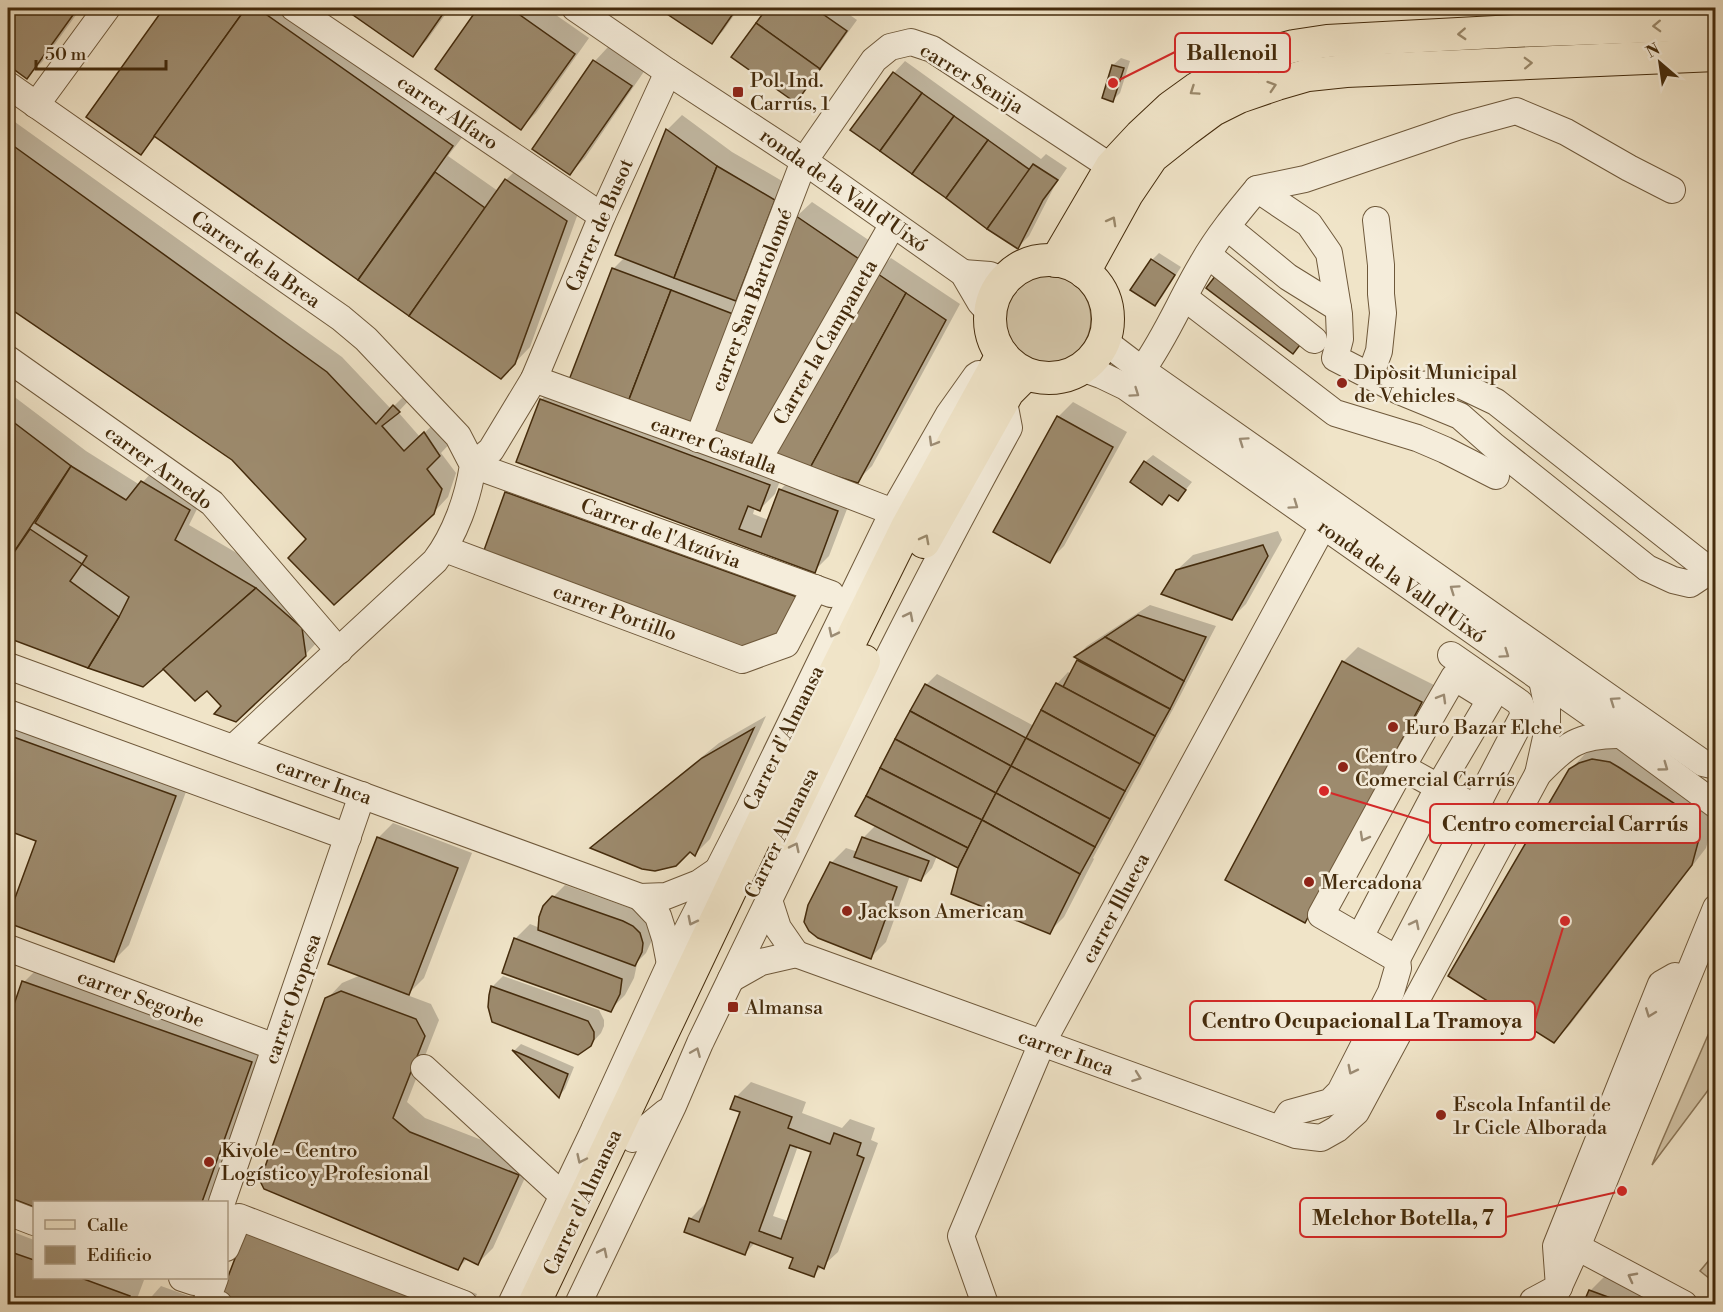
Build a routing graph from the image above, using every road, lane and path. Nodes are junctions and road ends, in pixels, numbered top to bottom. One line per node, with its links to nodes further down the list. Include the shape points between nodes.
1 (107, 8): 8 (street)
2 (294, 8): 13 (street, carrer Alfaro)
3 (586, 11): 6 (street, ronda de la Vall d'Uixó)
4 (1716, 24): 10 (main road, one-way to 10, via 1515,31 1294,46 1229,69 1196,90 1171,107)
5 (1716, 55): 18 (main road, one-way to 5, via 1152,157 1214,110 1277,84 1308,75 1347,71)
6 (668, 72): 9 (street, ronda de la Vall d'Uixó); 13 (street, Carrer de Busot)
7 (8, 85): 8 (street, Carrer de la Brea)
8 (36, 105): 37 (street, Carrer de la Brea, via 341,318 458,436)
9 (804, 161): 10 (street, carrer Senija, via 874,60 890,47 911,42 932,50); 15 (street, ronda de la Vall d'Uixó); 35 (street, carrer San Bartolomé)
10 (1111, 167): 18 (main road)
11 (1257, 189): 12 (street, via 1305,179 1516,111 1566,132); 16 (street); 22 (street, via 1309,224 1329,253)
12 (1672, 190)
13 (602, 216): 32 (street, Carrer de Busot)
14 (1376, 220): 31 (street, via 1383,313 1379,351)
15 (893, 224): 19 (street, ronda de la Vall d'Uixó); 36 (street, Carrer la Campaneta)
16 (1227, 227): 17 (street); 22 (street, via 1288,277)
17 (1208, 255): 21 (street); 24 (street)
18 (1070, 266): 20 (main road, via 1033,263); 25 (main road, via 1097,286 1104,298 1108,314)
19 (963, 273): 20 (street, via 990,274); 23 (street, ronda de la Vall d'Uixó)
20 (1003, 281): 23 (main road)
21 (1185, 298): 29 (street); 38 (street, via 1335,412 1417,438)
22 (1338, 308): 31 (street, via 1340,339 1335,358)
23 (990, 313): 27 (main road)
24 (1314, 339)
25 (1104, 341): 28 (main road); 29 (street, ronda de la Vall d'Uixó)
26 (8, 359): 45 (street, carrer Arnedo, via 212,503)
27 (999, 360): 30 (main road); 39 (street, Carrer d'Almansa, one-way to 39, via 976,376 949,414); 78 (main road, Carrer d'Almansa, via 907,527 806,730)
28 (1082, 368): 30 (main road, via 1052,378); 40 (street, ronda de la Vall d'Uixó, one-way to 40, via 1125,387)
29 (1142, 370): 54 (street, ronda de la Vall d'Uixó, one-way to 29, via 1703,763)
30 (1026, 374): 34 (main road, Carrer Almansa, via 1008,392)
31 (1370, 376): 33 (street)
32 (534, 379): 35 (street, carrer Castalla); 37 (street, via 491,450)
33 (1399, 391): 33 (street, via 1454,382 1496,402 1704,566 1702,576 1690,584 1647,568 1460,416)
34 (1004, 402): 65 (street, Carrer d'Almansa, one-way to 34, via 893,646 1009,428); 82 (main road, Carrer Almansa, one-way to 34, via 926,536)
35 (698, 439): 36 (street, carrer Castalla)
36 (758, 460): 39 (street, carrer Castalla)
37 (473, 465): 41 (street, via 462,508); 42 (street, Carrer de l'Atzúvia)
38 (1496, 477)
39 (893, 512): 43 (street, Carrer d'Almansa)
40 (1323, 526): 48 (street, ronda de la Vall d'Uixó, one-way to 48); 75 (street, carrer Illueca)
41 (445, 549): 44 (street, carrer Portillo, via 742,660); 45 (street)
42 (815, 588): 43 (street, Carrer de l'Atzúvia); 44 (street, Carrer d'Almansa)
43 (849, 600): 63 (street, Carrer d'Almansa, one-way to 63)
44 (786, 644)
45 (339, 651): 53 (street)
46 (1451, 655): 51 (street, via 1520,703 1524,714)
47 (8, 666): 53 (street, carrer Inca)
48 (1542, 680): 52 (street, ronda de la Vall d'Uixó); 56 (street, via 1547,733)
49 (1490, 700): 51 (street); 55 (street, one-way to 49, via 1454,677); 57 (street)
50 (8, 713): 62 (street)
51 (1521, 720): 60 (street)
52 (1621, 735): 56 (street, via 1576,741); 59 (street, ronda de la Vall d'Uixó, one-way to 59)
53 (233, 748): 58 (street, carrer Inca)
54 (1716, 766)
55 (1402, 767): 57 (street); 67 (street, one-way to 67, via 1321,915)
56 (1538, 774): 61 (street)
57 (1438, 788): 60 (street); 67 (street)
58 (362, 795): 62 (street, carrer Oropesa); 64 (street, carrer Inca)
59 (1716, 805)
60 (1476, 808): 61 (street); 71 (street, one-way to 60)
61 (1509, 828): 81 (street, carrer Inca, via 1356,1112 1321,1138 1296,1136)
62 (348, 837): 76 (street, carrer Oropesa)
63 (718, 869): 64 (street, via 699,883 666,896); 72 (street, Carrer d'Almansa, one-way to 72)
64 (640, 897): 72 (street, via 658,916)
65 (769, 900): 69 (street, via 778,928); 74 (street, Carrer d'Almansa)
66 (1716, 908): 68 (street)
67 (1360, 938): 71 (street)
68 (1708, 940): 73 (street)
69 (796, 954): 74 (street, via 761,962); 75 (street, carrer Inca)
70 (10, 957): 76 (street, carrer Segorbe)
71 (1397, 959): 81 (street, one-way to 81, via 1390,992 1341,1092 1330,1102 1290,1113)
72 (670, 964): 80 (street, Carrer d'Almansa)
73 (1686, 978): 88 (street); 90 (street, one-way to 90, via 1675,976 1661,984 1556,1246)
74 (731, 979): 79 (street, Carrer d'Almansa, one-way to 74)
75 (1042, 1043): 81 (street, carrer Inca, one-way to 81); 97 (street, carrer Illueca, via 961,1236)
76 (275, 1047): 84 (street, carrer Oropesa)
77 (424, 1068): 83 (street)
78 (631, 1100): 80 (street, Carrer d'Almansa); 94 (main road, Carrer d'Almansa)
79 (673, 1106): 82 (street, Carrer d'Almansa); 96 (street, Carrer d'Almansa, one-way to 79)
80 (595, 1128): 83 (street, Carrer d'Almansa, one-way to 83)
81 (1280, 1129)
82 (633, 1138): 95 (main road, Carrer Almansa)
83 (563, 1196): 93 (street, Carrer d'Almansa)
84 (223, 1201)
85 (8, 1212): 86 (street)
86 (33, 1222)
87 (228, 1243): 92 (street, via 239,1216)
88 (1577, 1247): 90 (street); 99 (street, one-way to 88)
89 (197, 1279): 91 (street, via 207,1300)
90 (1555, 1296): 98 (street, via 1533,1301)
91 (219, 1305)
92 (464, 1305)
93 (511, 1305)
94 (534, 1305)
95 (557, 1305)
96 (578, 1305)
97 (985, 1305)
98 (1532, 1305)
99 (1684, 1305)

